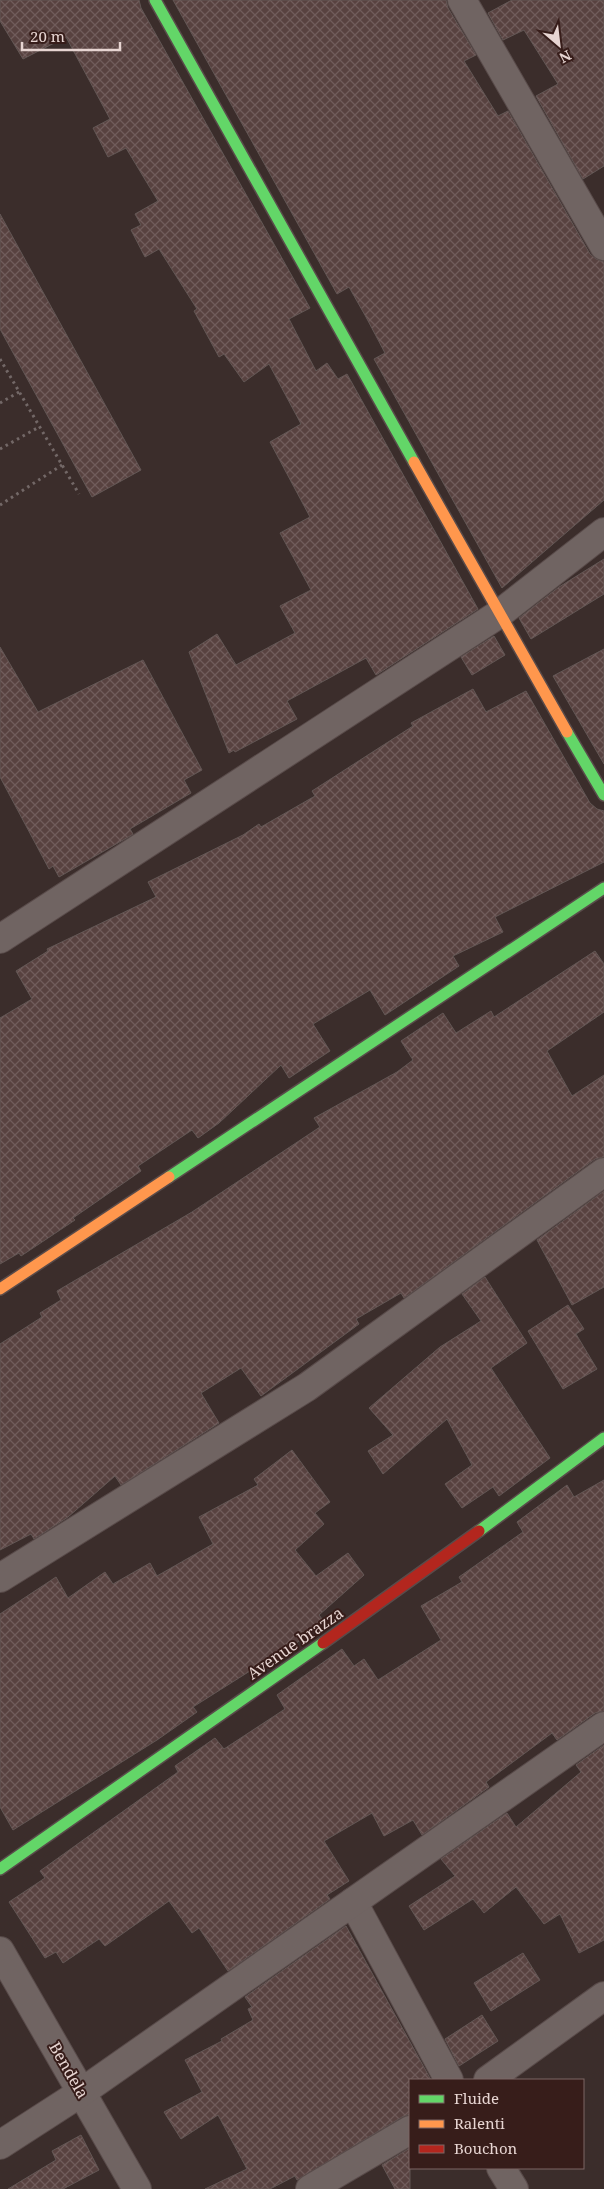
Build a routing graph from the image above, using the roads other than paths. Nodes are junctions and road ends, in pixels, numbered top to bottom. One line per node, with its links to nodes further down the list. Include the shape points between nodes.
1 (155, 0): 5 (street)
2 (462, 0): 3 (street)
3 (604, 246)
4 (604, 532): 5 (street)
5 (499, 614): 6 (street); 8 (street)
6 (604, 795)
7 (604, 888): 10 (street)
8 (0, 938)
9 (604, 1172): 12 (street, via 307,1387)
10 (0, 1290)
11 (604, 1438): 14 (street, Avenue brazza, via 388,1598)
12 (0, 1578)
13 (604, 1726): 15 (street)
14 (0, 1869)
15 (353, 1902): 18 (street); 20 (street)
16 (0, 1951): 20 (street, Bendela)
17 (604, 1996): 19 (street)
18 (448, 2079)
19 (489, 2079)
20 (82, 2092): 22 (street); 24 (street, Bendela)
21 (409, 2131): 25 (street)
22 (0, 2145)
23 (502, 2169): 26 (street)
24 (136, 2189)
25 (310, 2189)
26 (514, 2189)

